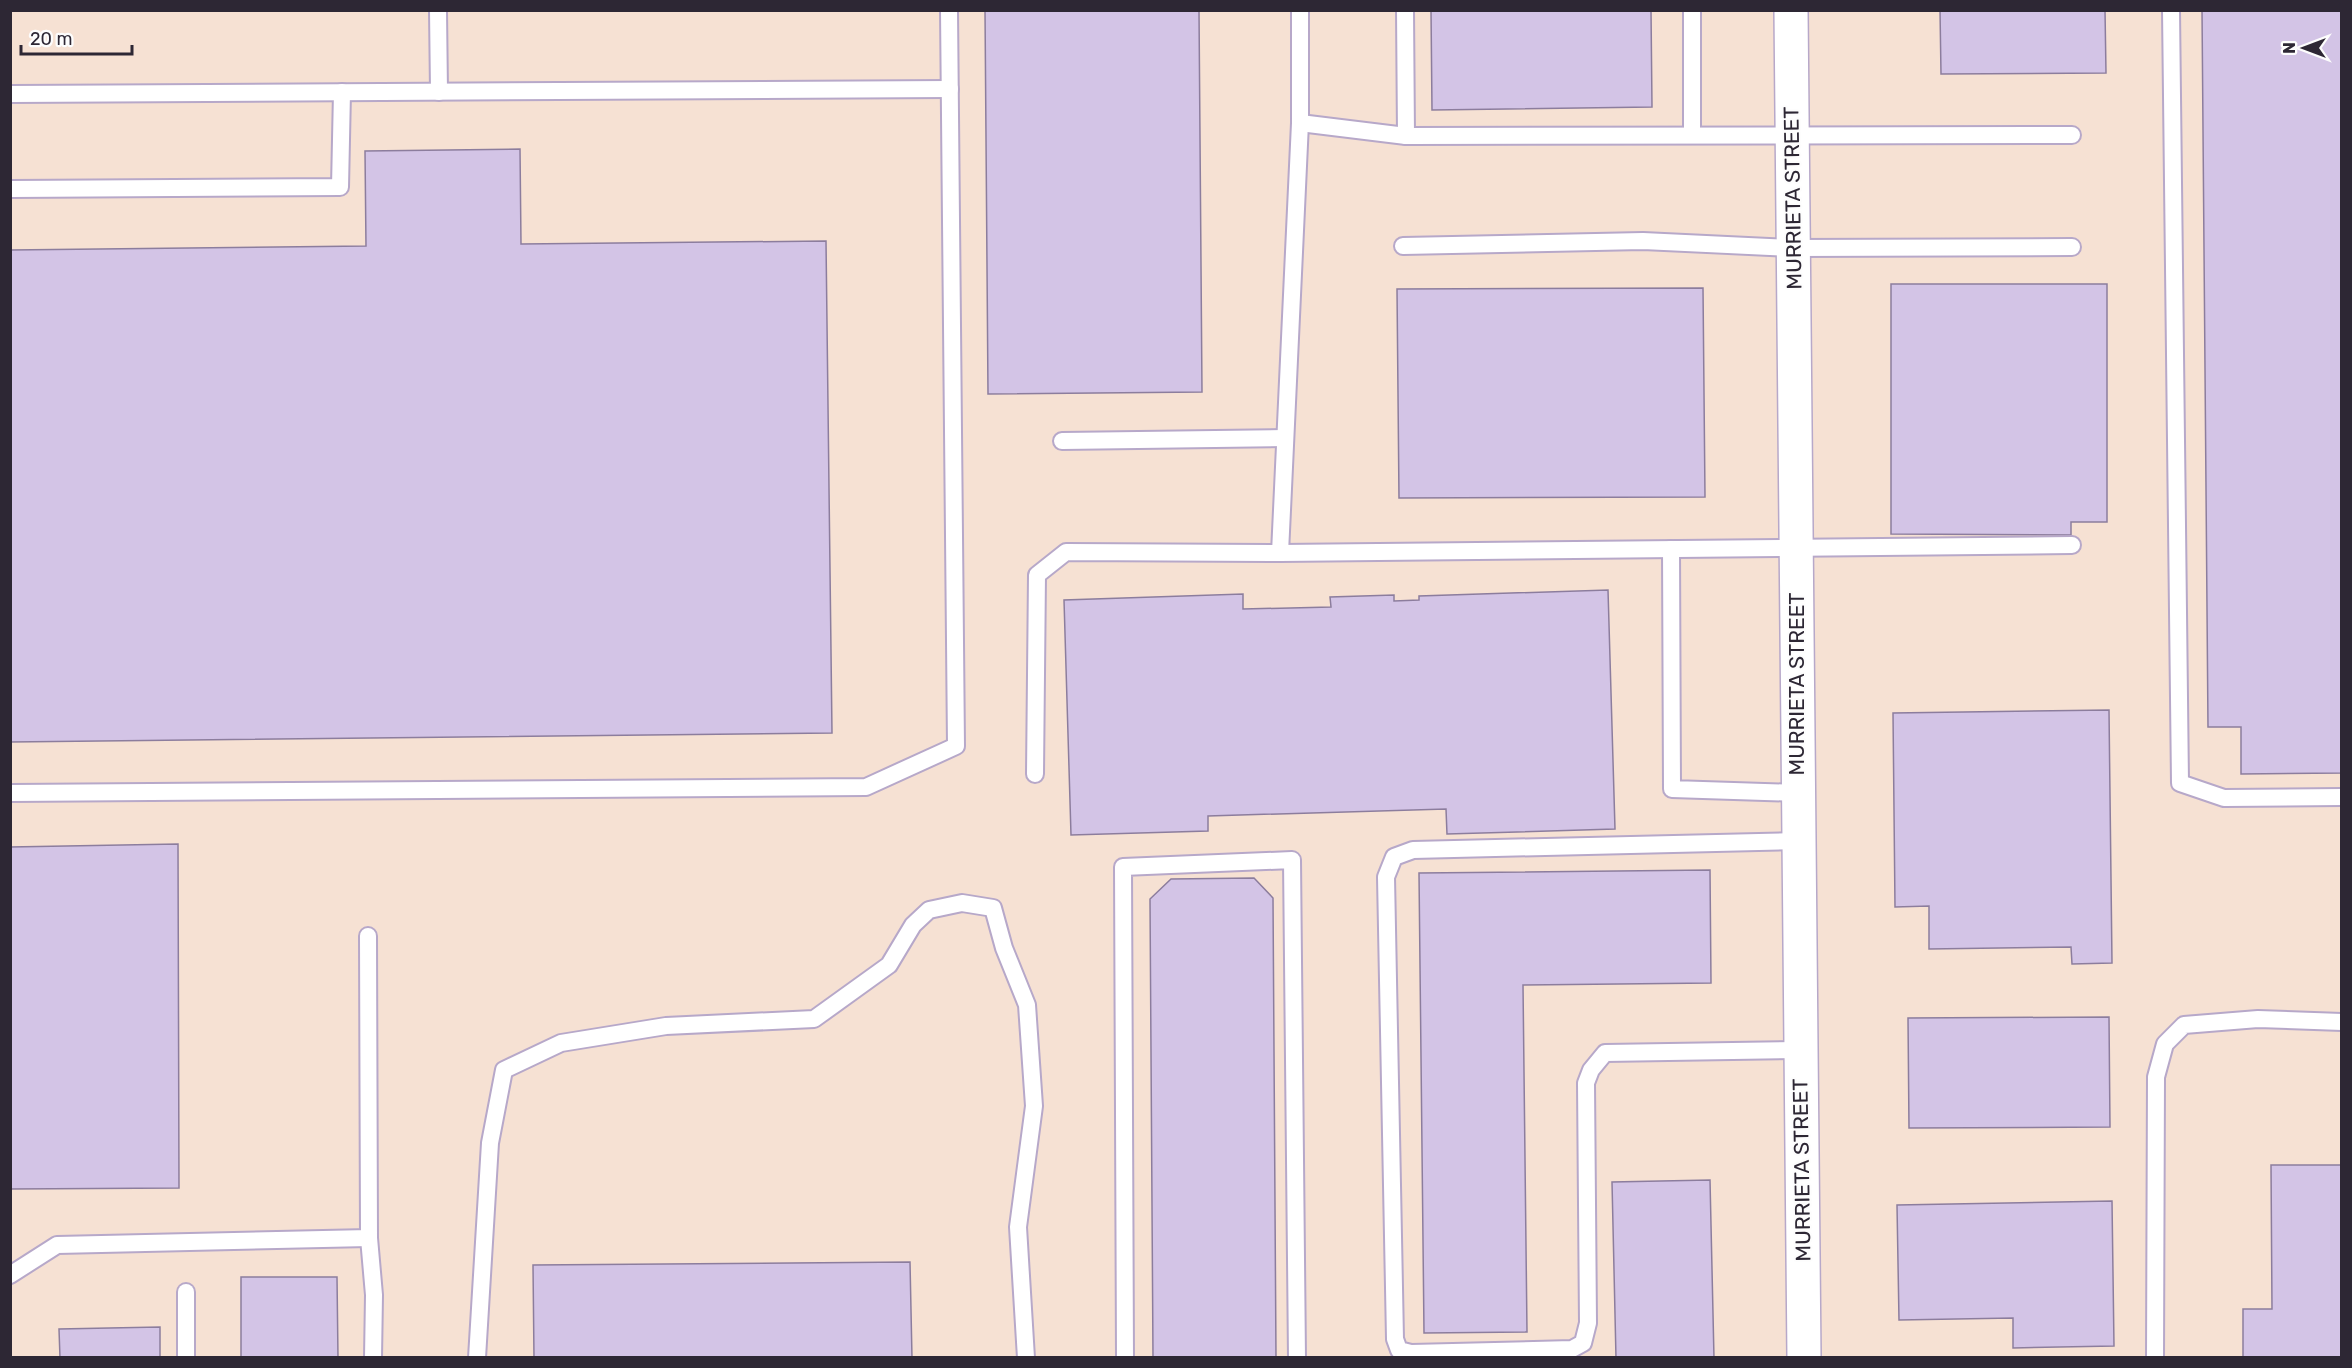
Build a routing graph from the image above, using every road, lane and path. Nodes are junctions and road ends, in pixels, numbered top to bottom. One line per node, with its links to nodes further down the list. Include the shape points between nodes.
1 (438, 10): 10 (lane)
2 (949, 10): 8 (lane)
3 (1300, 10): 12 (lane)
4 (1406, 10): 16 (lane)
5 (1692, 10): 14 (lane)
6 (1791, 10): 13 (street, MURRIETA STREET)
7 (2171, 10): 30 (lane, via 2180,783 2224,798)
8 (950, 89): 10 (lane); 28 (lane, via 956,746 866,787)
9 (342, 92): 10 (lane); 11 (lane); 17 (lane, via 340,187)
10 (439, 92)
11 (10, 94)
12 (1300, 123): 16 (lane); 21 (lane)
13 (1792, 134): 14 (lane); 15 (lane); 20 (street, MURRIETA STREET)
14 (1692, 135): 16 (lane)
15 (2072, 135)
16 (1406, 136)
17 (10, 189)
18 (1403, 246): 20 (lane, via 1643,242)
19 (2072, 247): 20 (lane)
20 (1793, 248): 24 (street, MURRIETA STREET)
21 (1285, 438): 22 (lane); 26 (lane)
22 (1062, 441)
23 (2072, 545): 24 (lane)
24 (1796, 548): 25 (lane); 29 (street, MURRIETA STREET)
25 (1671, 549): 26 (lane); 29 (lane, via 1672,789)
26 (1280, 553): 27 (lane, via 1066,552 1037,575)
27 (1035, 774)
28 (10, 793)
29 (1798, 794): 31 (street, MURRIETA STREET)
30 (2342, 797)
31 (1799, 841): 34 (street, MURRIETA STREET); 34 (lane, via 1413,850 1394,857 1386,877 1395,1339 1399,1350 1411,1353 1572,1349 1583,1343 1588,1323 1586,1083 1605,1053)
32 (368, 936): 35 (lane)
33 (2342, 1022): 45 (lane, via 2258,1019 2184,1025 2165,1044 2156,1077)
34 (1801, 1050): 44 (street, MURRIETA STREET)
35 (369, 1238): 36 (lane, via 57,1245); 39 (lane, via 374,1295)
36 (10, 1275)
37 (186, 1292): 38 (lane)
38 (186, 1358)
39 (373, 1358)
40 (477, 1358): 41 (lane, via 490,1143 504,1070 573,1041 666,1026 814,1019 889,965 913,925 929,910 962,903 993,908 1026,1005 1034,1106 1018,1227)
41 (1026, 1358)
42 (1125, 1358): 43 (lane, via 1123,867 1292,860)
43 (1297, 1358)
44 (1804, 1358)
45 (2155, 1358)

